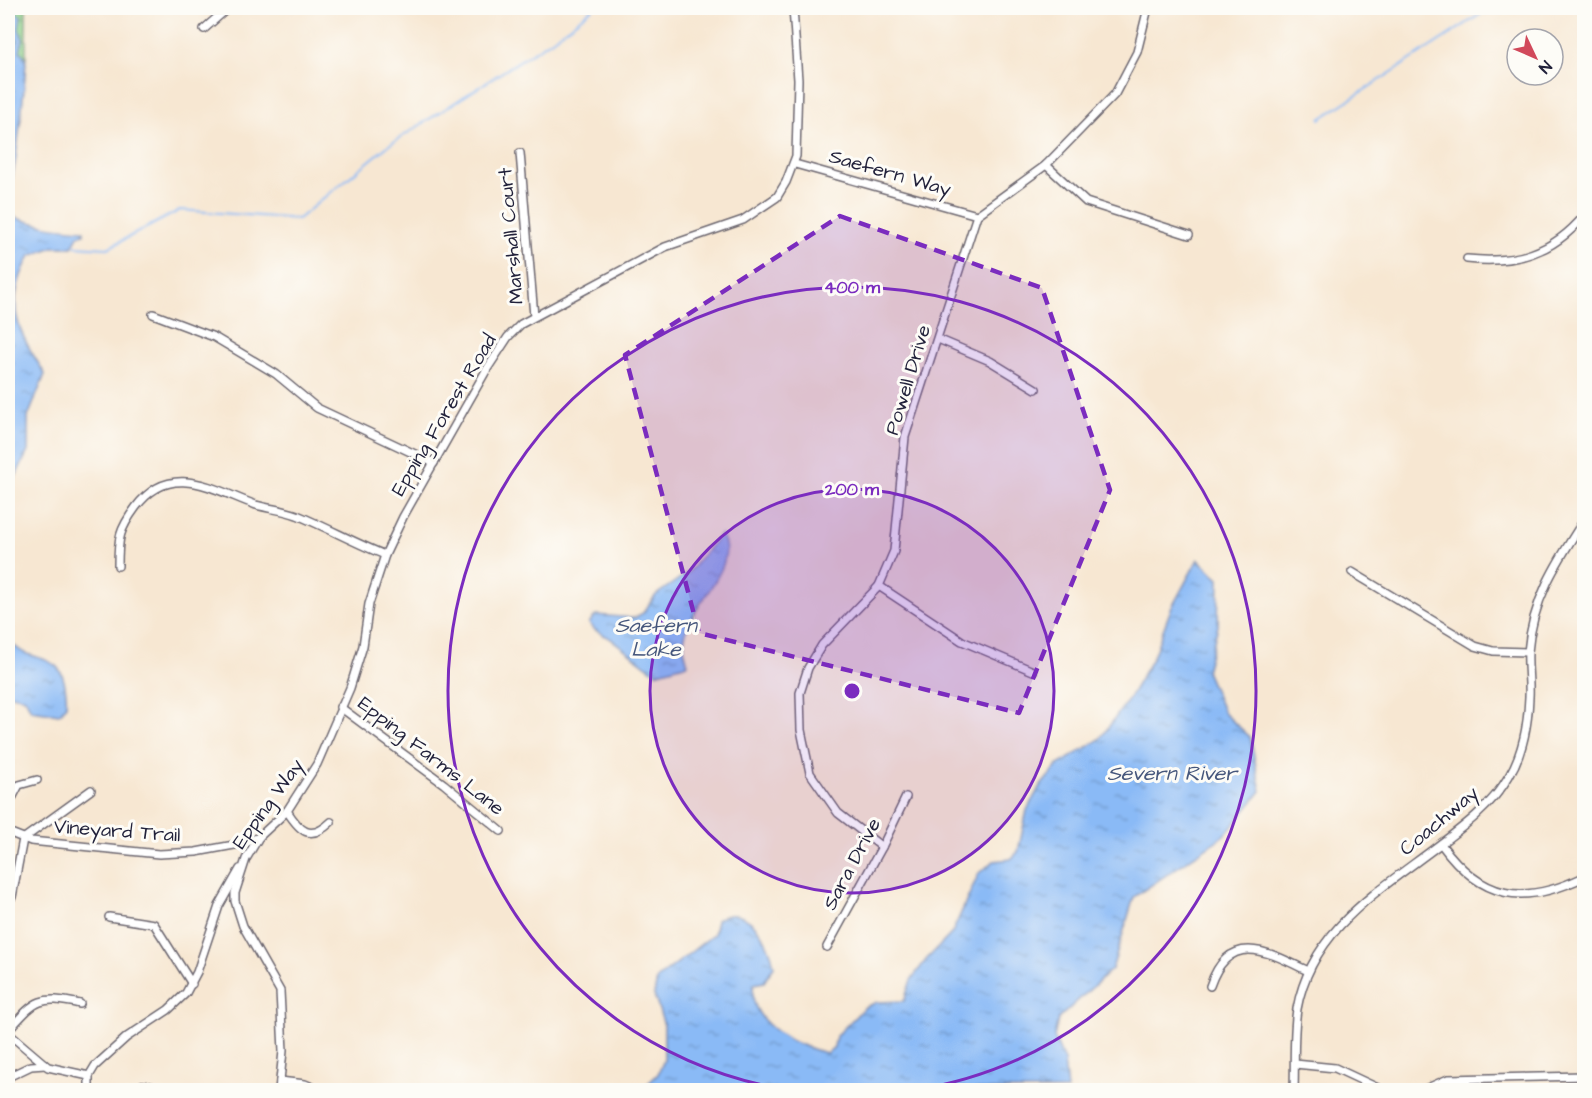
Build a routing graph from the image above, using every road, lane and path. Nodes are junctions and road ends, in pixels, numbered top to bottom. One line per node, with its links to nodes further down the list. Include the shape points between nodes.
1 (228, 8): 4 (street)
2 (793, 8): 6 (street, Epping Forest Road, via 798,80)
3 (1148, 8): 7 (street, via 1137,52 1115,94)
4 (204, 29)
5 (520, 153): 13 (street, Marshall Court)
6 (795, 164): 8 (street, Saefern Way); 13 (street, Epping Forest Road, via 777,197 743,220 665,247)
7 (1046, 165): 8 (street); 10 (street, via 1086,202)
8 (977, 215): 14 (street, Powell Drive)
9 (1584, 216): 11 (street, via 1547,248 1513,260)
10 (1189, 235)
11 (1467, 259)
12 (153, 314): 16 (street, via 214,337 275,373 317,408)
13 (534, 316): 16 (street, Epping Forest Road, via 508,338)
14 (938, 339): 15 (street, via 990,361); 21 (street, Powell Drive, via 905,437 894,551)
15 (1036, 389)
16 (434, 463): 18 (street, Epping Forest Road)
17 (1584, 520): 22 (street, Coachway, via 1542,591)
18 (385, 555): 19 (street, via 296,515 186,481 160,485 143,497 121,527); 24 (street, Epping Forest Road, via 365,615 360,657)
19 (118, 566)
20 (1352, 572): 22 (street, via 1475,646)
21 (879, 586): 23 (street, via 962,641); 36 (street, Powell Drive, via 822,645 808,668 800,693 801,730 810,773 838,813)
22 (1528, 652): 35 (street, Coachway, via 1529,697 1524,737 1516,761 1498,793)
23 (1033, 671)
24 (340, 707): 29 (street, Epping Way, via 317,764); 31 (street, Epping Farms Lane)
25 (37, 780): 28 (street, via 19,785)
26 (91, 790): 34 (street)
27 (906, 797): 36 (street, Sara Drive)
28 (8, 806)
29 (287, 811): 30 (street, via 298,828 309,833 322,831); 33 (street, Epping Way)
30 (331, 822)
31 (501, 831)
32 (8, 832): 34 (street, Vineyard Trail)
33 (259, 837): 34 (street, Vineyard Trail, via 174,855); 37 (street, Epping Way)
34 (23, 839): 39 (street)
35 (1440, 844): 38 (street, via 1464,873 1491,889 1529,895); 42 (street, Coachway, via 1345,917)
36 (882, 847): 41 (street, Sara Drive)
37 (246, 859): 43 (street, via 219,906); 52 (street, Epping Way, via 235,901 243,926 280,992)
38 (1584, 877)
39 (12, 897)
40 (109, 917): 43 (street, via 154,924)
41 (827, 947)
42 (1308, 971): 44 (street, via 1268,952 1249,950 1230,955 1222,962); 47 (street, Coachway, via 1298,1007)
43 (192, 984): 49 (street, via 174,1005 121,1041)
44 (1210, 986)
45 (80, 1004): 46 (street, via 46,999 34,1005)
46 (8, 1032): 48 (street)
47 (1294, 1064): 58 (street, Coachway); 59 (street, via 1335,1068)
48 (45, 1065): 49 (street); 51 (street, via 31,1066)
49 (89, 1076): 54 (street)
50 (1584, 1076): 60 (street, via 1448,1079)
51 (8, 1077)
52 (280, 1082): 56 (street, Epping Way); 57 (street, via 305,1084)
53 (142, 1085): 55 (street)
54 (89, 1090)
55 (170, 1090)
56 (279, 1090)
57 (319, 1090)
58 (1294, 1090)
59 (1382, 1090)
60 (1423, 1090)

